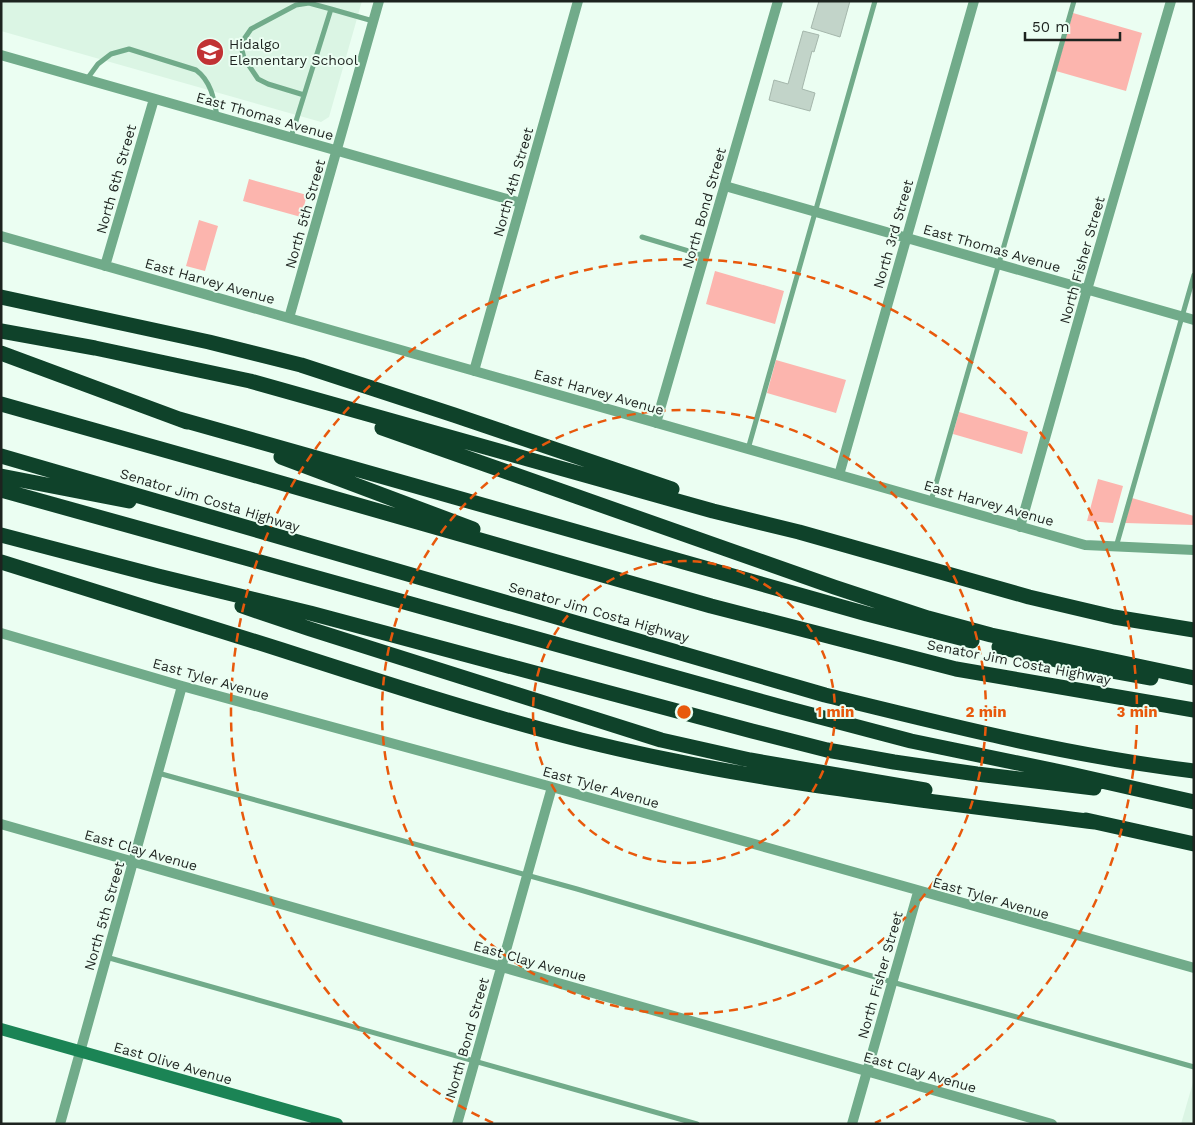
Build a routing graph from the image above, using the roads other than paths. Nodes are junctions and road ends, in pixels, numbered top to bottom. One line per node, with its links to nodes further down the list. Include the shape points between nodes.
1 (380, 1): 9 (street, North 5th Street)
2 (578, 1): 18 (street, North 4th Street)
3 (778, 1): 17 (street, North Bond Street)
4 (875, 1): 19 (lane)
5 (974, 1): 22 (street, North 3rd Street)
6 (1074, 1): 24 (lane)
7 (1171, 1): 27 (street, North Fisher Street)
8 (331, 9): 9 (lane); 12 (lane); 12 (lane, via 310,3 296,5 251,29 242,42 244,58 258,79)
9 (374, 21): 16 (street, North 5th Street)
10 (1, 55): 11 (street, East Thomas Avenue)
11 (87, 79): 13 (street, East Thomas Avenue); 14 (lane, via 111,54 129,49 196,70 213,93)
12 (304, 95): 15 (lane)
13 (154, 99): 14 (street, East Thomas Avenue); 25 (street, North 6th Street)
14 (218, 117): 15 (street, East Thomas Avenue)
15 (292, 137): 16 (street, East Thomas Avenue)
16 (337, 150): 18 (street, East Thomas Avenue); 30 (street, North 5th Street)
17 (725, 186): 19 (street, East Thomas Avenue); 23 (street, North Bond Street)
18 (521, 203): 35 (street, North 4th Street)
19 (815, 212): 22 (street, East Thomas Avenue); 39 (lane)
20 (1, 236): 25 (street, East Harvey Avenue)
21 (642, 237): 23 (lane)
22 (907, 238): 24 (street, East Thomas Avenue); 41 (street, North 3rd Street)
23 (705, 256): 38 (street, North Bond Street)
24 (998, 265): 27 (street, East Thomas Avenue); 44 (lane)
25 (105, 266): 30 (street, East Harvey Avenue)
26 (1194, 275): 29 (lane)
27 (1087, 290): 29 (street, East Thomas Avenue); 46 (street, North Fisher Street)
28 (1, 297): 47 (highway, via 301,365)
29 (1182, 317): 31 (street, East Thomas Avenue); 49 (lane)
30 (289, 318): 35 (street, East Harvey Avenue)
31 (1194, 320)
32 (1, 331): 34 (highway)
33 (1, 353): 37 (highway)
34 (146, 359): 47 (highway, via 250,381 713,511); 56 (highway, via 390,430 928,618 999,637)
35 (474, 371): 38 (street, East Harvey Avenue)
36 (1, 404): 52 (highway, Senator Jim Costa Highway)
37 (179, 419): 52 (highway); 58 (highway, via 936,632 1074,664)
38 (656, 423): 39 (street, East Harvey Avenue)
39 (748, 449): 41 (street, East Harvey Avenue)
40 (1, 456): 45 (highway, Senator Jim Costa Highway)
41 (839, 475): 44 (street, East Harvey Avenue)
42 (1, 476): 45 (highway)
43 (1, 490): 63 (highway, via 902,739)
44 (931, 501): 46 (street, East Harvey Avenue)
45 (211, 518): 60 (highway, Senator Jim Costa Highway, via 825,695 1087,755)
46 (1020, 526): 49 (street, East Harvey Avenue, via 1085,545)
47 (799, 532): 54 (highway, via 1072,608)
48 (1, 535): 53 (highway)
49 (1116, 547): 50 (street, East Harvey Avenue)
50 (1194, 550)
51 (1, 562): 65 (highway, via 454,705 598,744 684,763 793,781)
52 (580, 569): 59 (highway, Senator Jim Costa Highway, via 956,669)
53 (158, 576): 63 (highway, via 827,750 977,774); 65 (highway, via 310,629 661,740 750,760)
54 (1194, 630)
55 (1, 633): 57 (street, East Tyler Avenue)
56 (1194, 678)
57 (182, 686): 61 (street, North 5th Street); 62 (street, East Tyler Avenue)
58 (1194, 686)
59 (1194, 710)
60 (1194, 771)
61 (158, 773): 68 (street, North 5th Street); 69 (lane)
62 (552, 788): 69 (street, North Bond Street); 70 (street, East Tyler Avenue)
63 (1161, 796): 64 (highway)
64 (1194, 802)
65 (1095, 822): 67 (highway)
66 (1, 824): 68 (street, East Clay Avenue)
67 (1194, 844)
68 (133, 862): 71 (street, North 5th Street); 72 (street, East Clay Avenue)
69 (527, 876): 72 (street, North Bond Street); 74 (lane)
70 (918, 892): 73 (street, East Tyler Avenue); 74 (street, North Fisher Street)
71 (106, 957): 76 (street, North 5th Street); 77 (lane)
72 (501, 967): 77 (street, North Bond Street); 79 (street, East Clay Avenue)
73 (1194, 968)
74 (892, 982): 78 (lane); 79 (street, North Fisher Street)
75 (1, 1029): 76 (main road, East Olive Avenue)
76 (80, 1052): 80 (street, North 5th Street); 81 (main road, East Olive Avenue)
77 (475, 1060): 82 (street, North Bond Street); 83 (lane)
78 (1194, 1067)
79 (867, 1071): 84 (street, North Fisher Street); 85 (street, East Clay Avenue)
80 (60, 1124)
81 (337, 1124)
82 (457, 1124)
83 (696, 1124)
84 (852, 1124)
85 (1052, 1124)

